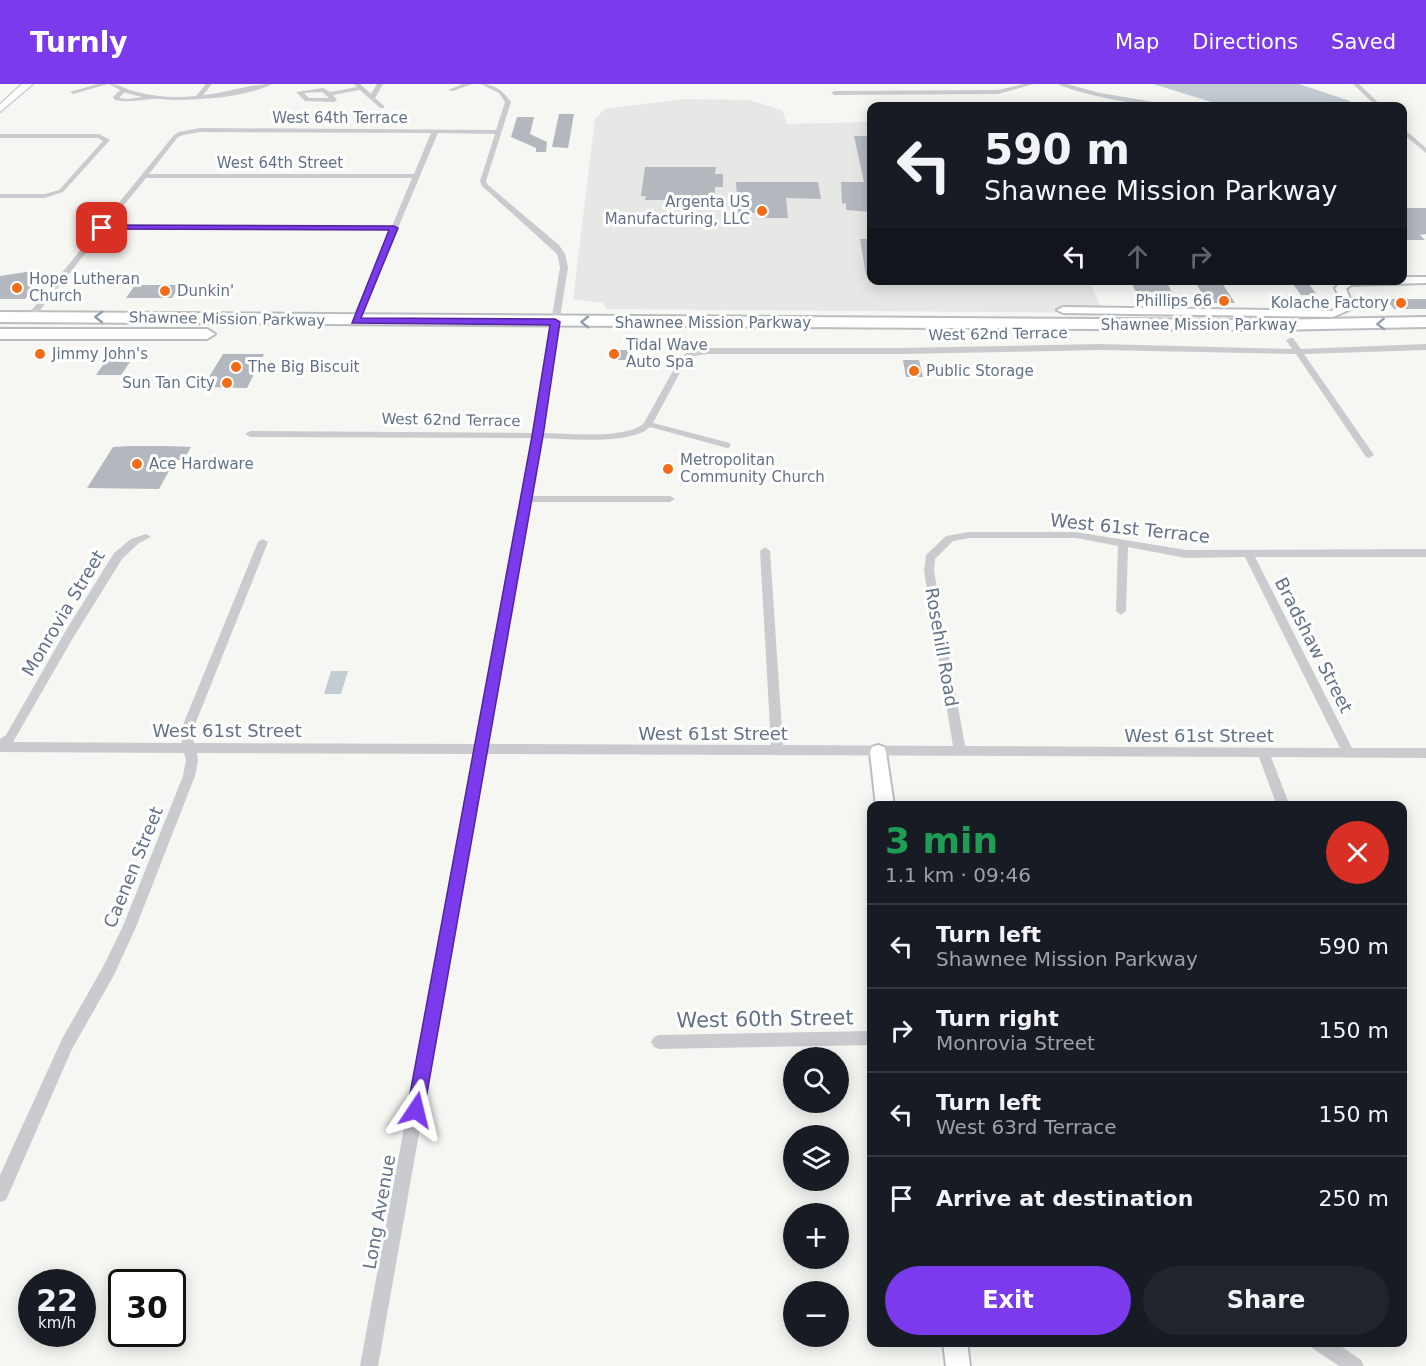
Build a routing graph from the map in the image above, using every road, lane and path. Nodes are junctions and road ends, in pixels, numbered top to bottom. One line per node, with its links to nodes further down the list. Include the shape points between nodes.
1 (28, 84): 27 (main road)
2 (105, 84): 17 (street)
3 (111, 84): 15 (street)
4 (208, 84): 22 (street)
5 (269, 84): 22 (street, via 239,99 221,94)
6 (380, 84): 23 (street)
7 (469, 84): 16 (street)
8 (484, 84): 29 (street, Long Avenue, via 501,92 508,102)
9 (932, 84): 18 (street)
10 (1030, 84): 18 (street, via 998,92)
11 (1061, 84): 24 (street, via 1099,95)
12 (1356, 84): 25 (street)
13 (359, 86): 20 (street); 23 (street)
14 (848, 88): 18 (street); 19 (street)
15 (124, 90): 21 (street); 21 (street, via 117,99 137,101)
16 (451, 90)
17 (73, 92)
18 (935, 92)
19 (834, 93)
20 (329, 94): 20 (street, via 323,90 299,92 307,100 334,99)
21 (152, 96): 22 (street)
22 (198, 97)
23 (372, 98): 26 (street)
24 (1147, 102)
25 (1375, 102)
26 (382, 107)
27 (0, 109)
28 (435, 132): 29 (street, West 64th Terrace); 33 (street, West 64th Terrace, via 193,130 181,133); 34 (street)
29 (498, 132): 50 (street, Long Avenue, via 483,181 561,254 564,267)
30 (1407, 134): 32 (street)
31 (0, 136): 35 (street, via 107,140 67,186 55,194)
32 (1426, 151)
33 (143, 176): 34 (street, West 64th Street); 36 (street)
34 (417, 176): 37 (street)
35 (0, 196)
36 (102, 228): 37 (street); 43 (street)
37 (394, 228): 49 (street)
38 (1407, 280): 39 (street)
39 (1426, 280)
40 (1344, 285): 41 (street, via 1340,288 1347,303 1345,309 1333,314)
41 (1063, 310)
42 (0, 317): 43 (highway, Shawnee Mission Parkway)
43 (30, 317): 47 (highway); 49 (highway, Shawnee Mission Parkway, one-way to 43)
44 (1426, 322): 46 (highway, Shawnee Mission Parkway, one-way to 46)
45 (1268, 325): 46 (highway, Shawnee Mission Parkway); 48 (highway, Shawnee Mission Parkway, via 878,324); 56 (highway)
46 (1315, 325): 57 (highway)
47 (0, 326)
48 (847, 330): 50 (highway, Shawnee Mission Parkway, one-way to 50); 54 (highway, Shawnee Mission Parkway, via 805,337); 56 (highway, Shawnee Mission Parkway)
49 (356, 331): 50 (highway, Shawnee Mission Parkway)
50 (549, 332): 53 (highway, Shawnee Mission Parkway); 61 (street, Long Avenue)
51 (0, 334): 52 (highway, Shawnee Mission Parkway)
52 (224, 334)
53 (570, 337)
54 (688, 337)
55 (1426, 337): 57 (highway, Shawnee Mission Parkway)
56 (1242, 340): 57 (highway, Shawnee Mission Parkway)
57 (1295, 346): 58 (street, West 62nd Terrace); 59 (street, West 62nd Terrace, via 707,351 683,360); 63 (street)
58 (1426, 347)
59 (648, 424): 61 (street, West 62nd Terrace, via 642,430 619,436); 62 (street)
60 (250, 434): 61 (street, West 62nd Terrace)
61 (537, 436): 64 (street, Long Avenue)
62 (727, 446)
63 (1369, 455)
64 (525, 499): 65 (street); 76 (street, Long Avenue)
65 (670, 499)
66 (146, 537): 74 (street, Monrovia Street, via 118,556 9,738)
67 (263, 542): 75 (street, Caenen Street, via 186,732)
68 (1123, 544): 69 (street, West 61st Terrace, via 1076,535 969,535 951,538); 72 (street, West 61st Terrace, via 1186,554); 73 (street, via 1119,569 1124,587)
69 (941, 545): 79 (street, Rosehill Road, via 930,558 929,571)
70 (765, 551): 77 (street)
71 (1426, 553): 72 (street, West 61st Terrace)
72 (1248, 554): 81 (street, Bradshaw Street)
73 (1121, 611)
74 (0, 746): 75 (street, West 61st Street)
75 (189, 748): 76 (street, West 61st Street); 87 (street, Caenen Street, via 189,776 129,927 67,1044)
76 (481, 749): 77 (street, West 61st Street); 90 (street, Long Avenue)
77 (777, 751): 78 (street, West 61st Street)
78 (878, 752): 79 (street, West 61st Street); 83 (street)
79 (960, 752): 80 (street, West 61st Street)
80 (1263, 753): 81 (street, West 61st Street); 84 (street)
81 (1349, 753): 82 (street, West 61st Street)
82 (1426, 753)
83 (884, 801)
84 (1282, 801)
85 (867, 1038): 86 (street, West 60th Street)
86 (659, 1042)
87 (0, 1194)
88 (956, 1347): 91 (street)
89 (1326, 1347): 92 (street)
90 (369, 1366)
91 (958, 1366)
92 (1354, 1366)

